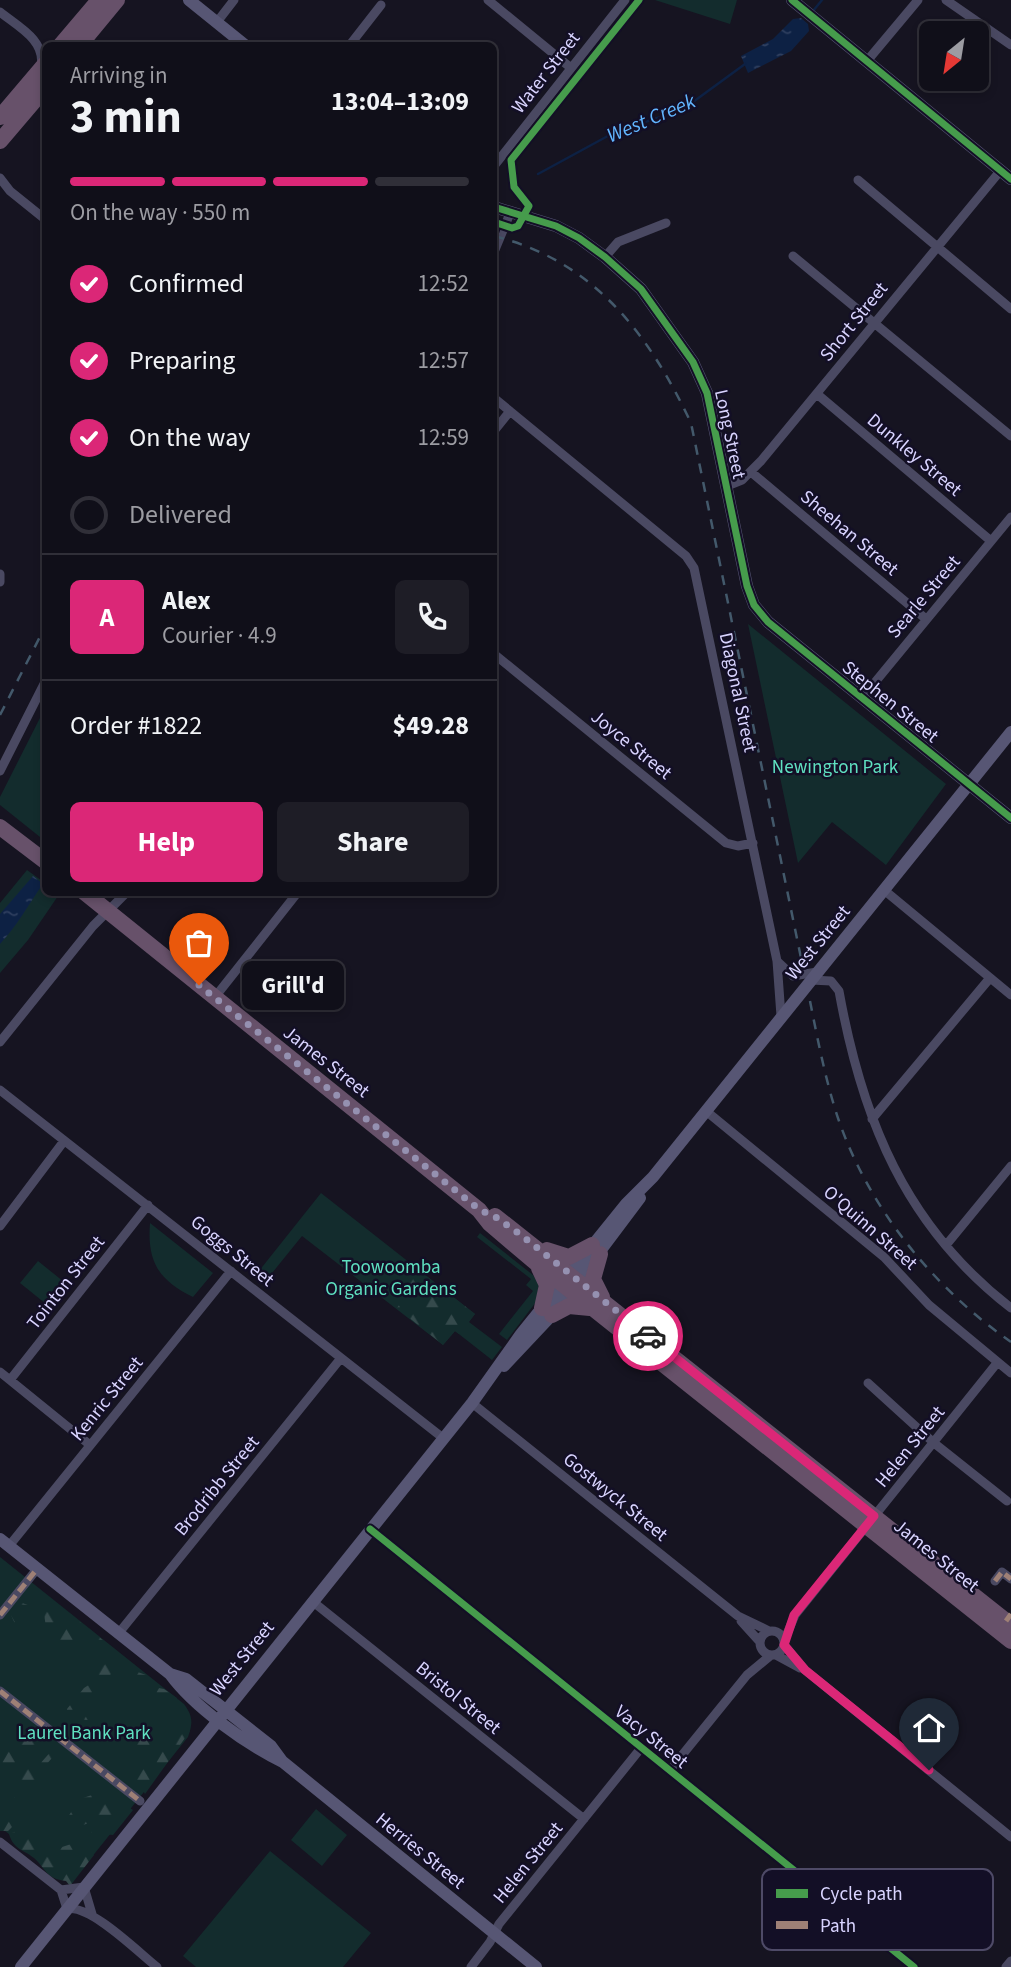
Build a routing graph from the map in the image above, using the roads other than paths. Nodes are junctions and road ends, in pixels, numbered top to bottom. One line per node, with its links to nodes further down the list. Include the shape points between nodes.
1 (99, 0): 14 (highway)
2 (117, 0): 15 (highway)
3 (189, 0): 12 (main road)
4 (234, 0): 12 (street)
5 (488, 0): 22 (street)
6 (625, 0): 22 (street, Water Street)
7 (918, 0): 20 (street)
8 (946, 0): 19 (street)
9 (797, 4): 20 (main road)
10 (381, 5): 17 (street)
11 (0, 12): 13 (street)
12 (217, 22): 16 (main road)
13 (34, 40): 18 (street); 21 (street, via 42,53)
14 (69, 42)
15 (69, 42)
16 (241, 42)
17 (352, 42)
18 (42, 43)
19 (1011, 45)
20 (867, 61): 27 (main road)
21 (42, 67): 24 (highway)
22 (571, 68): 26 (street, Water Street)
23 (42, 92): 25 (highway)
24 (0, 117)
25 (0, 141)
26 (497, 162)
27 (1006, 175): 36 (street, Short Street)
28 (0, 178): 30 (street)
29 (858, 180): 36 (street)
30 (5, 190): 33 (street)
31 (497, 208): 32 (main road, Long Street)
32 (511, 211): 35 (street); 38 (main road, Long Street, via 568,232)
33 (42, 217)
34 (666, 223): 38 (street, via 618,242)
35 (497, 245)
36 (937, 247): 39 (street); 40 (street, Short Street)
37 (793, 256): 40 (street)
38 (605, 257): 47 (main road, Long Street, via 641,289 701,375)
39 (1011, 309)
40 (875, 323): 41 (street, Short Street); 45 (street)
41 (817, 394): 46 (street, Short Street); 49 (street, Dunkley Street)
42 (497, 400): 43 (street)
43 (510, 411): 44 (street); 62 (street, Diagonal Street, via 687,556 698,582)
44 (497, 427)
45 (1011, 436)
46 (751, 472): 47 (street, Short Street); 53 (street, Sheehan Street)
47 (727, 486): 52 (main road, Long Street)
48 (1011, 517): 49 (street, Searle Street)
49 (991, 541): 53 (street, Searle Street)
50 (0, 573): 51 (street)
51 (0, 582)
52 (754, 605): 56 (main road, Stephen Street, via 768,622)
53 (926, 619): 56 (street, Searle Street)
54 (497, 656): 62 (street, Joyce Street, via 726,843)
55 (42, 688): 58 (street)
56 (862, 698): 59 (main road, Stephen Street)
57 (1011, 732): 59 (main road, West Street)
58 (0, 771)
59 (967, 783): 60 (main road, Stephen Street); 64 (main road, West Street)
60 (1011, 818)
61 (0, 827): 63 (highway)
62 (753, 843): 69 (street, Diagonal Street)
63 (42, 859)
64 (884, 890): 70 (main road, West Street); 71 (street)
65 (89, 896): 68 (highway, James Street)
66 (123, 896): 68 (street)
67 (295, 896): 73 (street)
68 (108, 912): 73 (highway, James Street); 75 (street)
69 (777, 961): 70 (street, via 793,976); 74 (street, Diagonal Street)
70 (814, 976): 74 (main road, West Street); 78 (street, via 831,981 839,991)
71 (990, 978): 72 (street); 78 (street)
72 (1011, 995)
73 (215, 997): 82 (highway, James Street)
74 (781, 1016): 77 (main road, West Street)
75 (1, 1042)
76 (0, 1090): 79 (street, Goggs Street)
77 (705, 1111): 86 (main road, West Street); 94 (street, O'Quinn Street, via 884,1257 929,1305)
78 (872, 1119): 85 (street, via 906,1194)
79 (64, 1141): 81 (street, Goggs Street); 83 (street)
80 (1011, 1166): 85 (street)
81 (148, 1205): 88 (street, Goggs Street); 97 (street, Tointon Street)
82 (480, 1210): 84 (highway, James Street); 87 (highway, James Street)
83 (0, 1226)
84 (526, 1239): 86 (highway, via 563,1257); 89 (highway, James Street)
85 (947, 1244): 91 (street, via 977,1282)
86 (596, 1250): 89 (main road, West Street); 90 (highway, via 593,1279)
87 (536, 1263): 89 (highway, James Street); 92 (highway, via 547,1285)
88 (231, 1272): 93 (street, Goggs Street); 102 (street, Kenric Street)
89 (570, 1282): 90 (highway, James Street); 92 (main road, West Street)
90 (601, 1307): 92 (highway, via 572,1305); 104 (highway, James Street)
91 (1011, 1308)
92 (547, 1312): 99 (main road, West Street)
93 (341, 1358): 100 (street, Goggs Street); 116 (street, Brodribb Street)
94 (997, 1363): 96 (street, O'Quinn Street); 101 (street, Helen Street)
95 (0, 1372): 97 (street)
96 (1011, 1373)
97 (10, 1380): 102 (street)
98 (868, 1383): 101 (street)
99 (472, 1403): 100 (main road, West Street); 113 (street, Gostwyck Street)
100 (443, 1438): 105 (main road, West Street)
101 (934, 1443): 103 (street); 104 (street, Helen Street)
102 (90, 1445): 106 (street, Kenric Street)
103 (1007, 1501)
104 (870, 1521): 112 (street, Helen Street); 114 (highway, James Street); 117 (highway, James Street)
105 (370, 1530): 110 (main road, West Street); 125 (street, Vacy Street)
106 (5, 1543): 107 (main road, Herries Street)
107 (37, 1569): 111 (street); 116 (main road, Herries Street)
108 (1011, 1579): 109 (street, via 1002,1572)
109 (995, 1581)
110 (312, 1601): 124 (main road, West Street); 128 (street, Bristol Street)
111 (0, 1615)
112 (794, 1615): 115 (street, Helen Street); 118 (street, Helen Street)
113 (738, 1616): 115 (street, Gostwyck Street); 119 (street, Gostwyck Street)
114 (1009, 1620)
115 (771, 1631): 118 (street, Gostwyck Street); 119 (street, Helen Street)
116 (118, 1634): 124 (main road, Herries Street, via 170,1674 180,1688)
117 (1011, 1641)
118 (784, 1643): 120 (street, Helen Street); 121 (street)
119 (760, 1644): 120 (street, Gostwyck Street); 122 (street)
120 (773, 1655): 121 (street); 122 (street)
121 (805, 1670): 129 (street)
122 (747, 1675): 126 (street)
123 (0, 1691): 127 (street)
124 (221, 1714): 132 (main road, West Street); 136 (main road, Herries Street, via 258,1750 283,1762)
125 (641, 1748): 126 (street, Vacy Street); 128 (street, Helen Street)
126 (670, 1770): 131 (street, Vacy Street)
127 (140, 1801)
128 (584, 1819): 136 (street, Helen Street)
129 (1011, 1837)
130 (0, 1842): 133 (street)
131 (793, 1869)
132 (84, 1887): 133 (street); 134 (main road, West Street); 135 (street)
133 (61, 1890): 134 (street)
134 (67, 1909): 135 (street, via 81,1909); 139 (main road, West Street)
135 (93, 1916): 140 (street)
136 (495, 1934): 141 (street, Helen Street); 142 (main road, Herries Street)
137 (893, 1950): 143 (street, Vacy Street)
138 (1011, 1961): 144 (street)
139 (20, 1967)
140 (157, 1967)
141 (471, 1967)
142 (536, 1967)
143 (914, 1967)
144 (1006, 1967)

